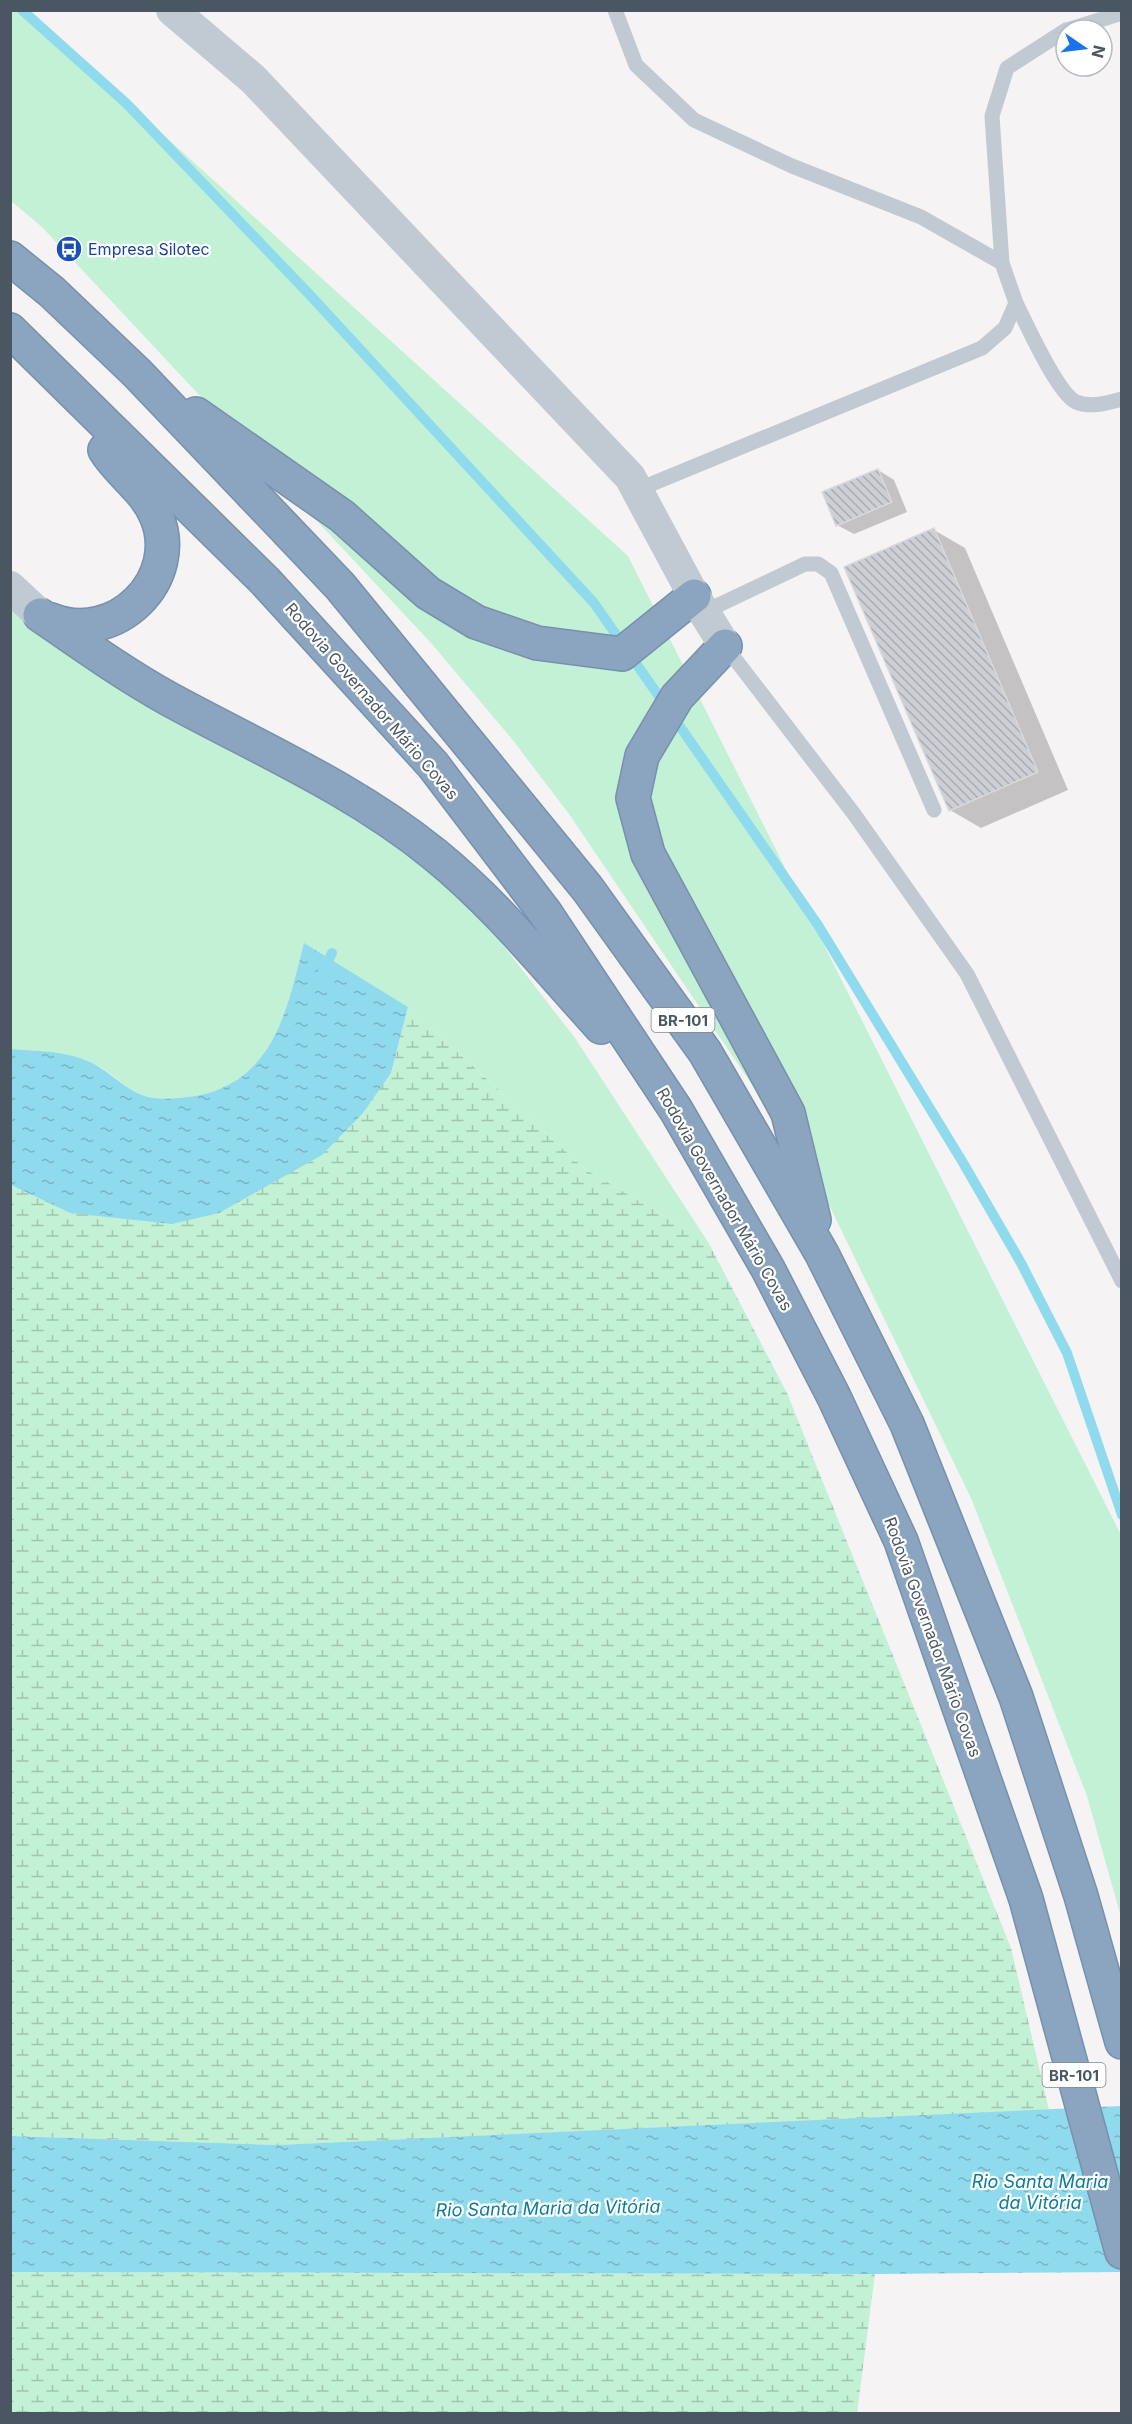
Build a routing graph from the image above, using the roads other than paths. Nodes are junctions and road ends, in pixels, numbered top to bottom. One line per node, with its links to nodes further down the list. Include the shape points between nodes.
1 (172, 10): 13 (street, via 253,79 622,469)
2 (615, 10): 7 (lane, via 636,65 694,120 792,166 921,217)
3 (1122, 13): 4 (lane)
4 (1106, 18)
5 (1054, 38): 7 (lane, via 1007,68 992,116)
6 (10, 258): 10 (highway, BR-101)
7 (1002, 263): 8 (lane)
8 (1016, 303): 12 (lane, via 1059,386 1076,402 1104,405); 13 (lane, via 1005,328 982,348)
9 (10, 330): 11 (highway, Rodovia Governador Mário Covas / BR-101)
10 (137, 373): 15 (highway, via 342,516 428,593 476,622 537,643 622,654); 20 (highway, BR-101, via 340,586 587,888 705,1052)
11 (73, 390): 16 (highway, via 106,453 142,492 157,515 163,541 160,567 149,590 131,610 108,622 82,626); 19 (highway, Rodovia Governador Mário Covas / BR-101, via 265,581 433,765 546,914)
12 (1122, 399)
13 (637, 490): 15 (street)
14 (10, 587): 16 (street)
15 (699, 604): 17 (street); 18 (lane, via 804,564 818,564 831,573)
16 (40, 615): 19 (highway, via 160,694 289,760 357,800 435,854 502,919)
17 (725, 646): 20 (highway, via 677,697 642,756 633,798 648,854 788,1113); 21 (lane, via 854,814 967,974)
18 (934, 810)
19 (676, 1110): 23 (highway, Rodovia Governador Mário Covas / BR-101, via 768,1269 834,1397 901,1541 1026,1899)
20 (822, 1254): 22 (highway, BR-101, via 907,1425 1016,1697 1081,1896)
21 (1122, 1281)
22 (1122, 2042)
23 (1122, 2252)

